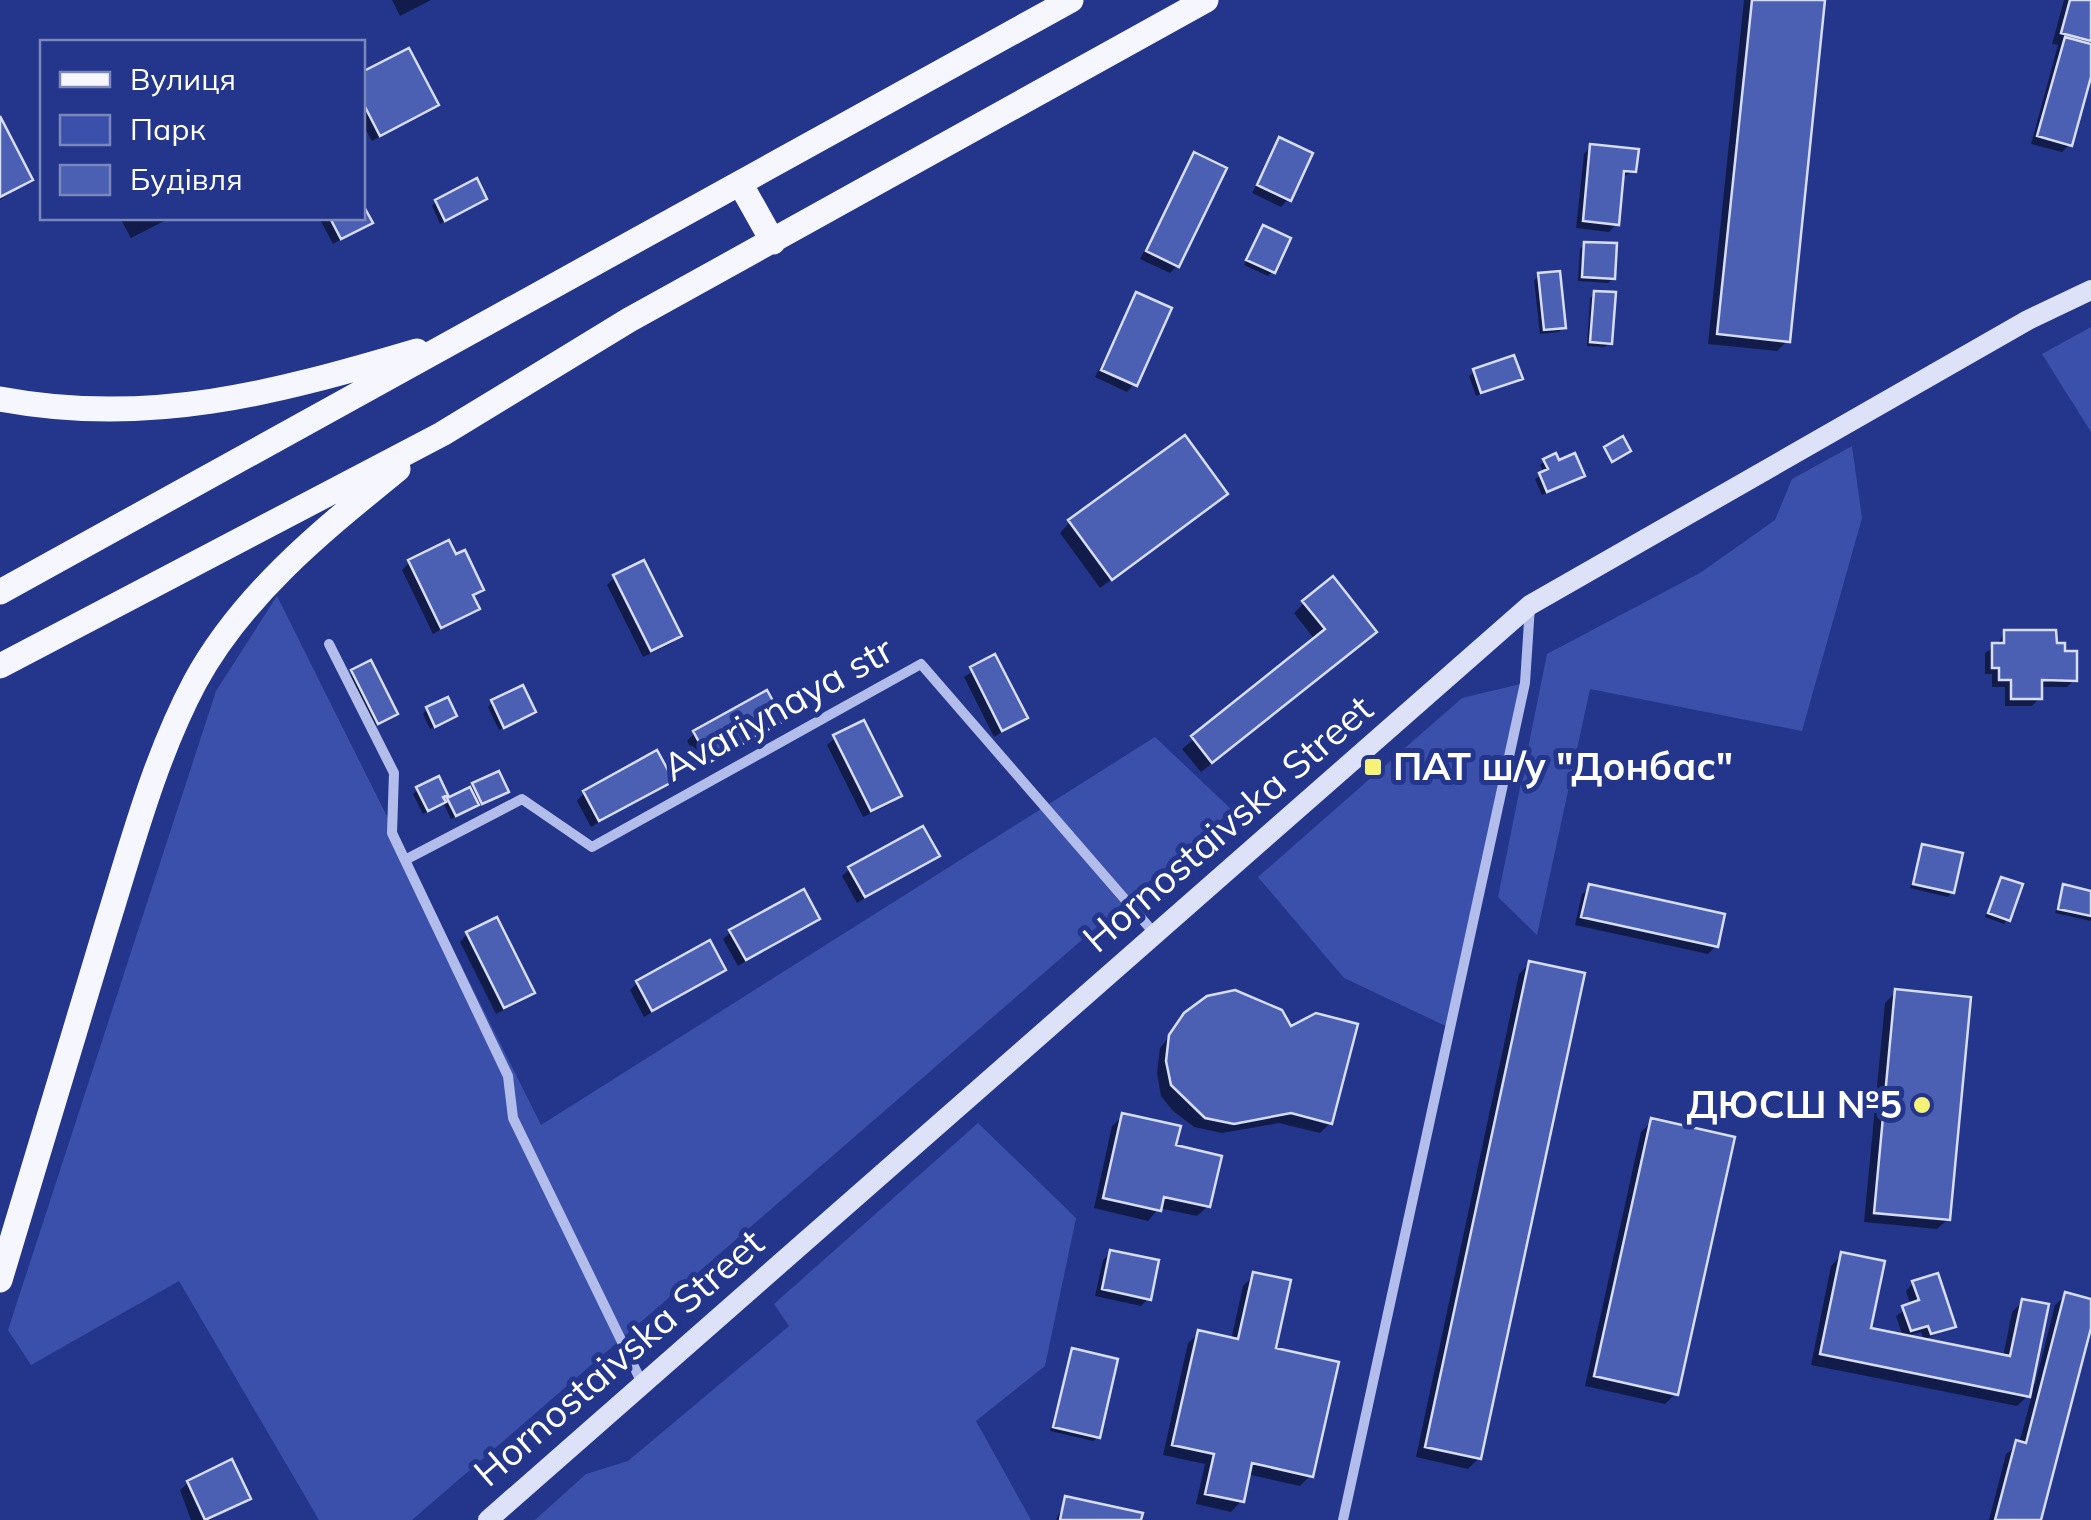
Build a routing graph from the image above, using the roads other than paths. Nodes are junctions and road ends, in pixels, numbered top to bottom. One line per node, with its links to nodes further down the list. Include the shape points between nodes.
1 (1072, 0): 3 (main road)
2 (1206, 0): 4 (main road)
3 (741, 185): 4 (main road); 6 (main road)
4 (773, 242): 8 (main road)
5 (2091, 290): 10 (main road, Hornostaivska Street)
6 (466, 337): 7 (main road, via 293,386 171,408 101,410); 9 (main road)
7 (0, 399)
8 (442, 434): 12 (main road); 15 (main road, via 287,562 196,681 163,754 122,879)
9 (0, 592)
10 (1530, 605): 14 (main road, Hornostaivska Street); 18 (street, via 1525,684)
11 (329, 644): 13 (street, via 394,773 392,833)
12 (0, 666)
13 (405, 860): 14 (street, Avariynaya str, via 522,800 592,847 921,664); 16 (street, via 508,1076 512,1118)
14 (1155, 934): 16 (main road, Hornostaivska Street)
15 (0, 1280)
16 (642, 1384): 17 (main road, Hornostaivska Street)
17 (488, 1520)
18 (1342, 1520)

